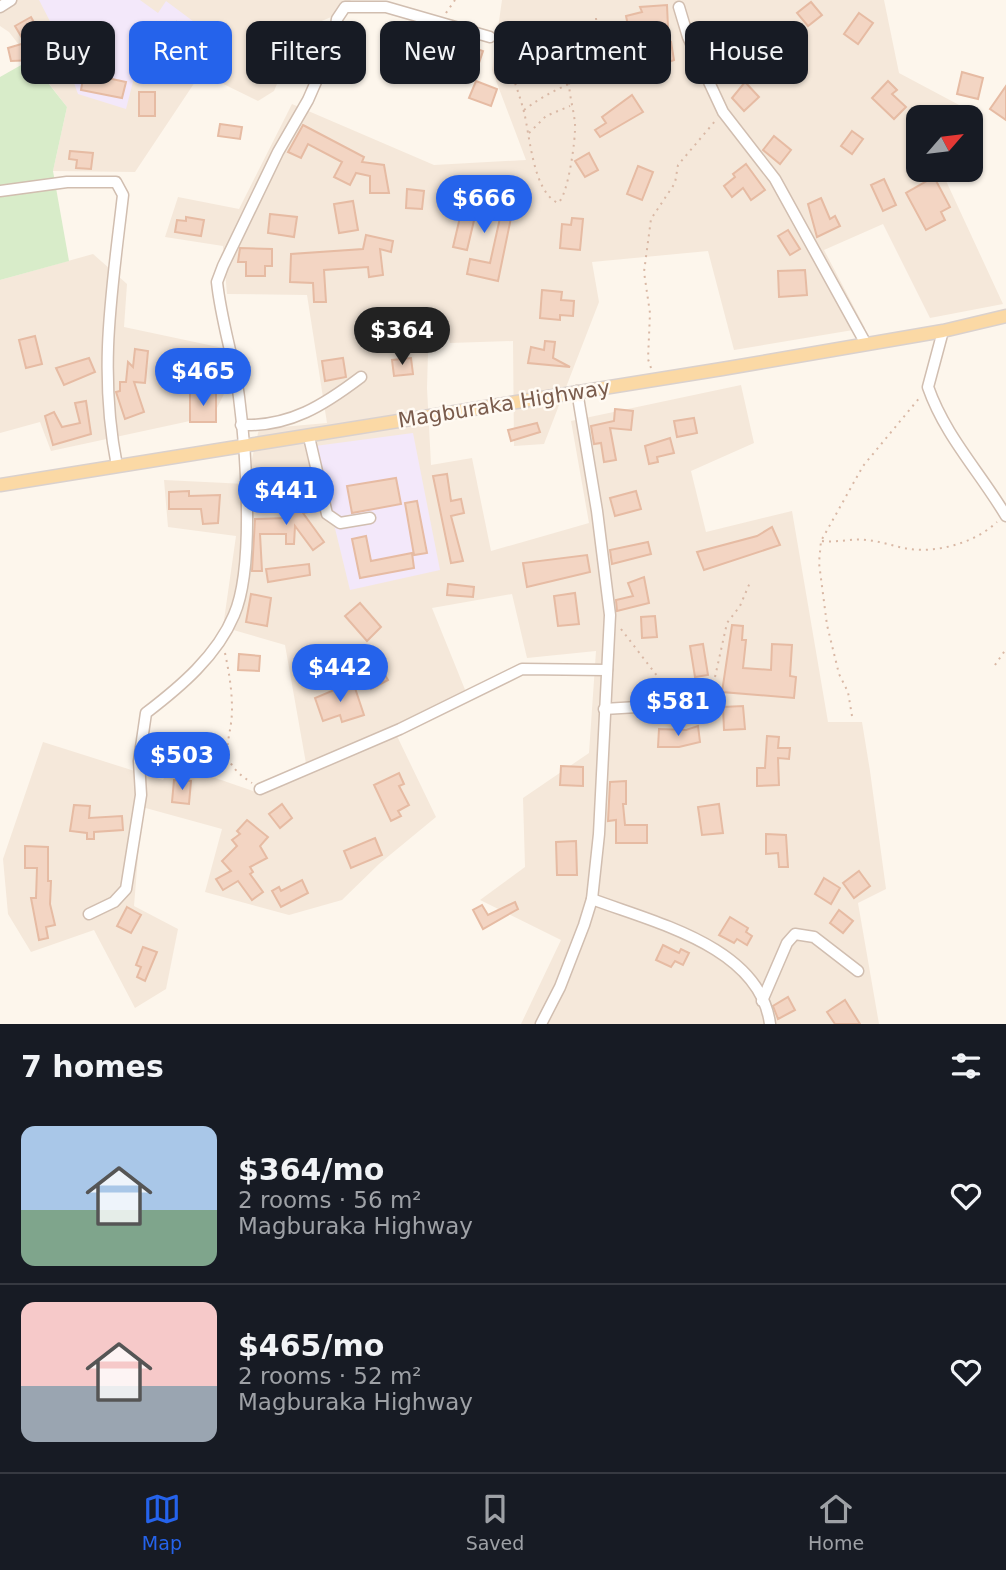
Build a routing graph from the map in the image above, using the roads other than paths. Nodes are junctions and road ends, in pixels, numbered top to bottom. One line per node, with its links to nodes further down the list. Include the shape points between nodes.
1 (11, 0): 2 (street)
2 (0, 7)
3 (679, 7): 8 (street, via 723,113 775,179)
4 (490, 37): 11 (street, via 386,7 349,6 341,11 318,78 217,282)
5 (0, 191): 14 (street, via 67,182 116,182 121,187 106,348 108,423)
6 (1006, 316): 7 (main road, Magburaka Highway)
7 (943, 331): 8 (main road, Magburaka Highway); 16 (street, via 928,387 963,457)
8 (866, 344): 10 (main road, Magburaka Highway)
9 (361, 377): 11 (street, via 302,416)
10 (576, 391): 12 (main road, Magburaka Highway); 18 (street, via 610,615)
11 (242, 425): 13 (street)
12 (309, 436): 13 (main road, Magburaka Highway); 17 (street, via 327,514 340,523)
13 (243, 447): 14 (main road, Magburaka Highway); 23 (street, via 244,566 235,614 182,685 146,713 139,761 141,795 126,889 114,902)
14 (117, 466): 15 (main road, Magburaka Highway)
15 (0, 485)
16 (1005, 516)
17 (370, 518)
18 (607, 670): 20 (street); 21 (street, via 522,669 400,729)
19 (713, 688): 20 (street, via 680,706)
20 (604, 709): 22 (street)
21 (260, 789)
22 (592, 898): 25 (street, via 713,948 736,964); 26 (street, via 560,987)
23 (89, 914)
24 (858, 971): 25 (street, via 814,937 795,934)
25 (762, 1001): 27 (street)
26 (541, 1024)
27 (770, 1024)

